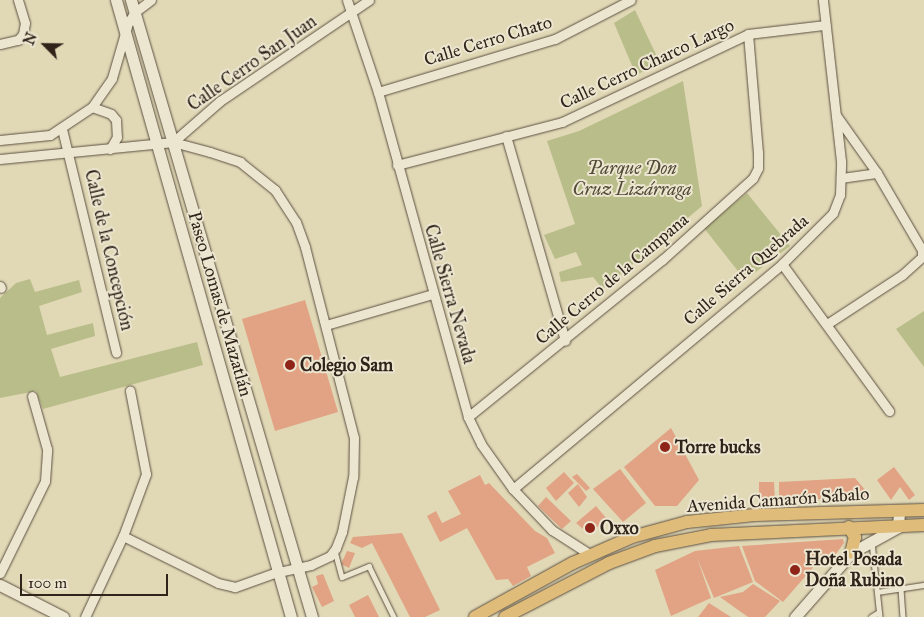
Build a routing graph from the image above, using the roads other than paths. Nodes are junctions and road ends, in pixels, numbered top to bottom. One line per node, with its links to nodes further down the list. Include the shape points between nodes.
1 (18, 0): 14 (street, via 25,23 23,34 18,40)
2 (116, 0): 12 (street, Paseo Lomas de Mazatlán)
3 (131, 0): 9 (street, Paseo Lomas de Mazatlán)
4 (151, 0): 9 (street)
5 (347, 0): 10 (street, Calle Sierra Nevada)
6 (369, 0): 10 (street, Calle Cerro San Juan)
7 (631, 0): 15 (street, Calle Cerro Chato, via 555,39)
8 (822, 0): 11 (street, Calle Sierra Quebrada)
9 (135, 12): 12 (street); 21 (street, Paseo Lomas de Mazatlán)
10 (351, 13): 15 (street, Calle Sierra Nevada); 21 (street, Calle Cerro San Juan, via 220,101)
11 (825, 25): 13 (street, Calle Cerro Charco Largo); 17 (street, Calle Sierra Quebrada)
12 (126, 33): 16 (street, via 112,78); 22 (street, Paseo Lomas de Mazatlán)
13 (748, 34): 19 (street, Calle Cerro Charco Largo, via 562,122); 33 (street, Calle Cerro de la Campana, via 758,153 758,168 753,178)
14 (0, 44)
15 (378, 92): 26 (street, Calle Sierra Nevada)
16 (92, 107): 18 (street); 23 (street, via 111,114 116,120 117,136)
17 (836, 115): 27 (street); 28 (street, Calle Sierra Quebrada)
18 (62, 129): 20 (street, via 50,135); 24 (street)
19 (506, 136): 26 (street, Calle Cerro Charco Largo); 33 (street)
20 (0, 140)
21 (173, 142): 22 (street); 32 (street, via 240,162 276,190 296,222); 50 (street, Paseo Lomas de Mazatlán)
22 (157, 145): 23 (street); 51 (street, Paseo Lomas de Mazatlán)
23 (110, 150): 24 (street)
24 (70, 154): 25 (street); 34 (street, Calle de la Concepción)
25 (0, 159)
26 (397, 165): 30 (street, Calle Sierra Nevada)
27 (877, 173): 28 (street); 31 (street, via 922,250 922,257 902,275)
28 (841, 178): 29 (street, Calle Sierra Quebrada, via 840,195 833,213)
29 (782, 264): 31 (street); 39 (street, Calle Sierra Quebrada)
30 (433, 294): 32 (street); 38 (street, Calle Sierra Nevada)
31 (827, 324): 37 (street)
32 (326, 325): 47 (street, via 351,418 356,457 342,532)
33 (565, 341): 38 (street, Calle Cerro de la Campana)
34 (116, 353)
35 (130, 391): 45 (street, via 146,474)
36 (32, 396): 52 (street, via 47,449 45,481)
37 (889, 411)
38 (468, 417): 39 (street, Calle Sierra Nevada, via 481,444)
39 (514, 489): 49 (street, Calle Sierra Nevada, via 552,530)
40 (924, 510): 41 (main road, Avenida Camarón Sábalo)
41 (899, 511): 43 (street); 49 (main road, Avenida Camarón Sábalo, via 756,515 686,522 632,537)
42 (924, 526): 43 (main road, Avenida Camarón Sábalo)
43 (898, 527): 44 (main road, Avenida Camarón Sábalo); 46 (street)
44 (848, 528): 48 (main road, via 855,537); 64 (main road, Avenida Camarón Sábalo, via 711,535 655,546 609,562)
45 (123, 536): 51 (street, via 228,586 235,587); 59 (street)
46 (872, 541): 48 (street); 56 (lane)
47 (334, 550): 50 (street, via 330,556); 62 (lane, via 342,577 368,566)
48 (851, 553): 65 (street)
49 (591, 555): 63 (main road, Avenida Camarón Sábalo)
50 (297, 569): 51 (street); 61 (street, Paseo Lomas de Mazatlán)
51 (277, 572): 60 (street, Paseo Lomas de Mazatlán)
52 (0, 573)
53 (0, 585): 58 (street)
54 (924, 585): 55 (lane)
55 (901, 589): 56 (lane); 67 (lane)
56 (877, 592): 57 (lane)
57 (880, 614): 66 (lane)
58 (63, 617)
59 (85, 617)
60 (291, 617)
61 (312, 617)
62 (394, 617)
63 (475, 617)
64 (505, 617)
65 (796, 617)
66 (871, 617)
67 (903, 617)

